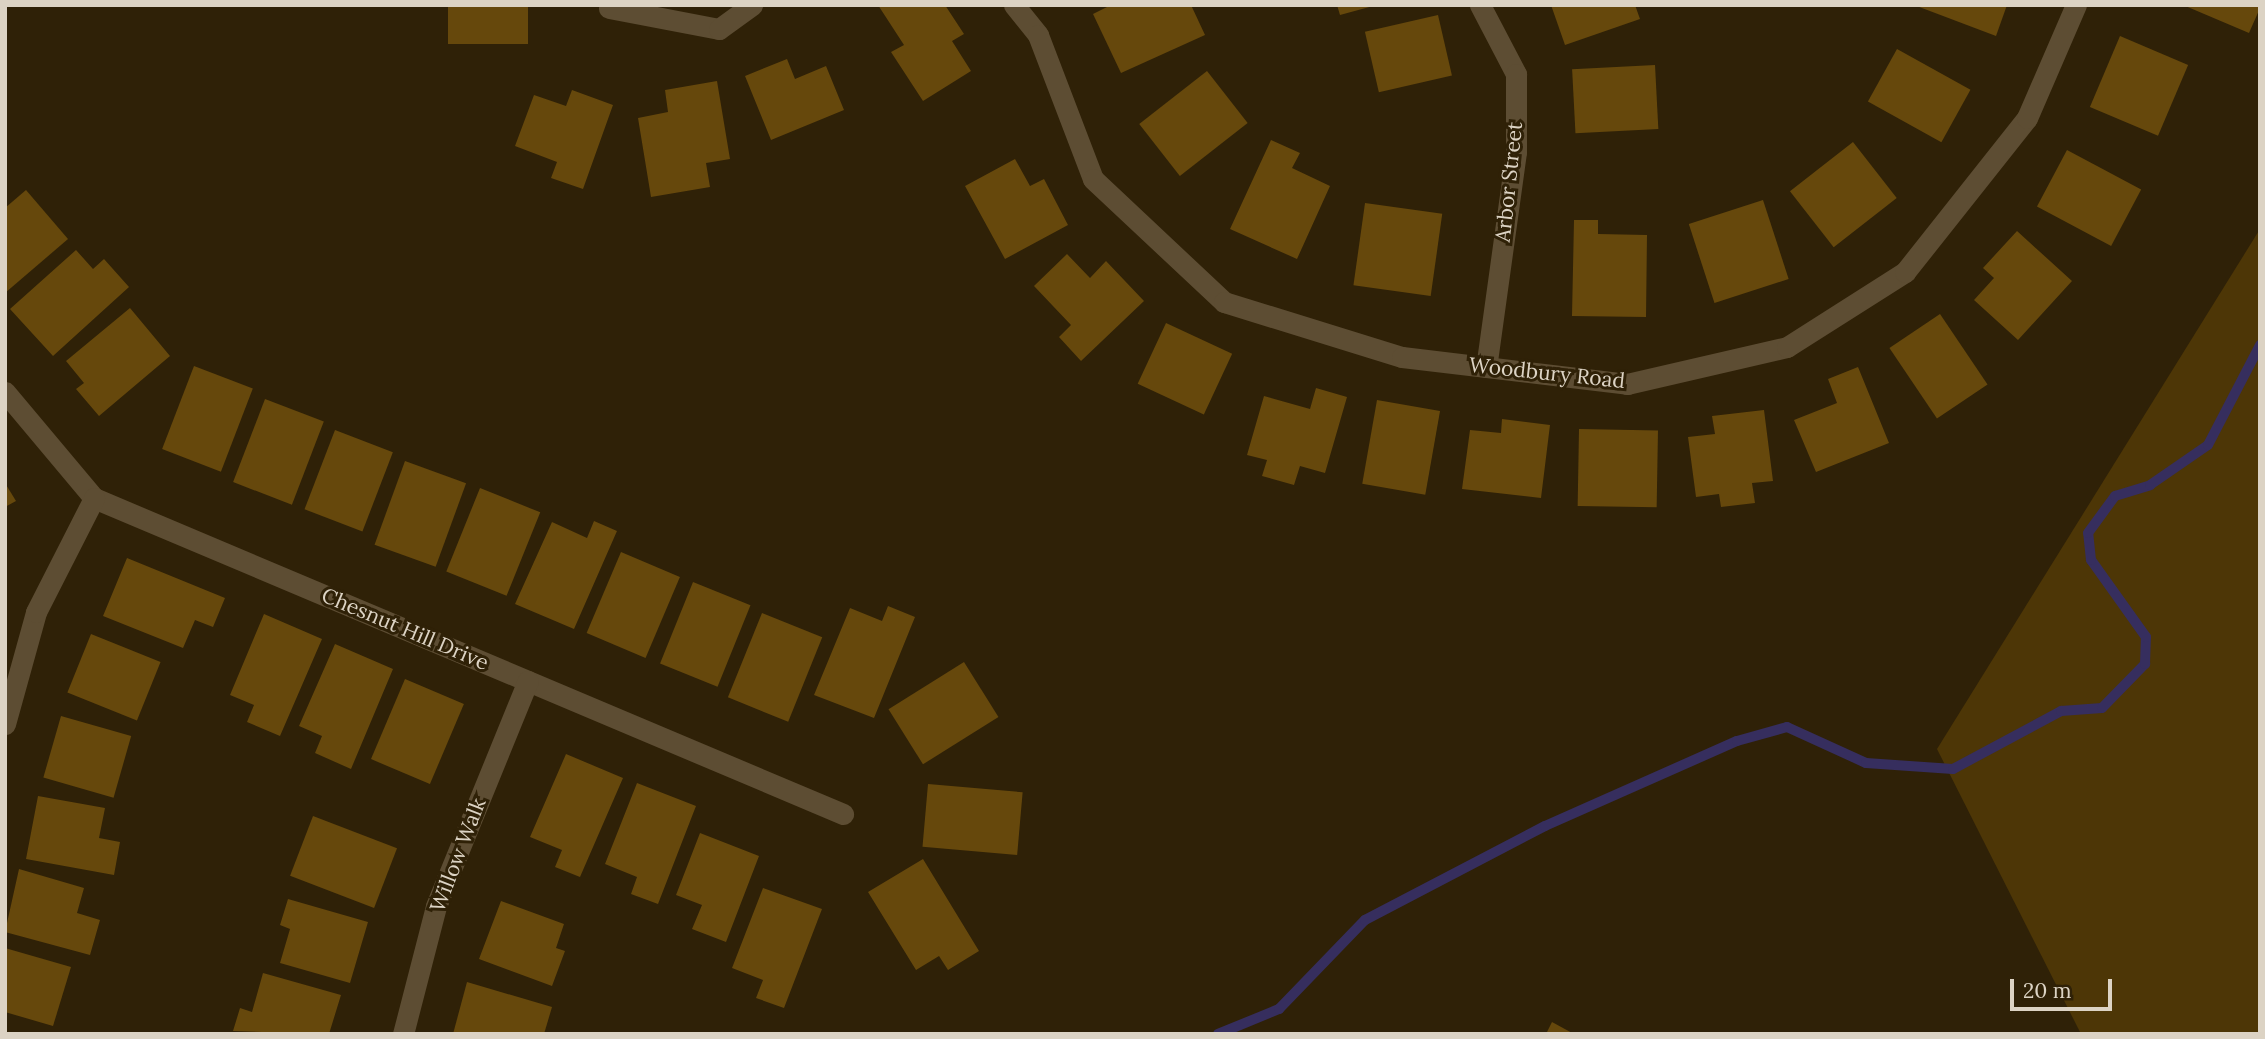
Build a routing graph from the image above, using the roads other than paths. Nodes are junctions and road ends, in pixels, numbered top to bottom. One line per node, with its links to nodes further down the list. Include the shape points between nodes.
1 (752, 5): 5 (street, via 719,29)
2 (1014, 5): 6 (street, Woodbury Road, via 1038,35 1093,179 1224,302 1402,357)
3 (1480, 5): 6 (street, Arbor Street, via 1516,74 1516,152)
4 (2076, 5): 6 (street, Woodbury Road, via 2027,118 1905,272 1787,346 1627,384)
5 (609, 8)
6 (1486, 368)
7 (5, 392): 8 (street, Chesnut Hill Drive)
8 (94, 498): 9 (street, Chesnut Hill Drive); 10 (street, via 36,612)
9 (528, 681): 11 (street, Chesnut Hill Drive); 12 (street, Willow Walk, via 436,906)
10 (5, 724)
11 (843, 814)
12 (403, 1034)

